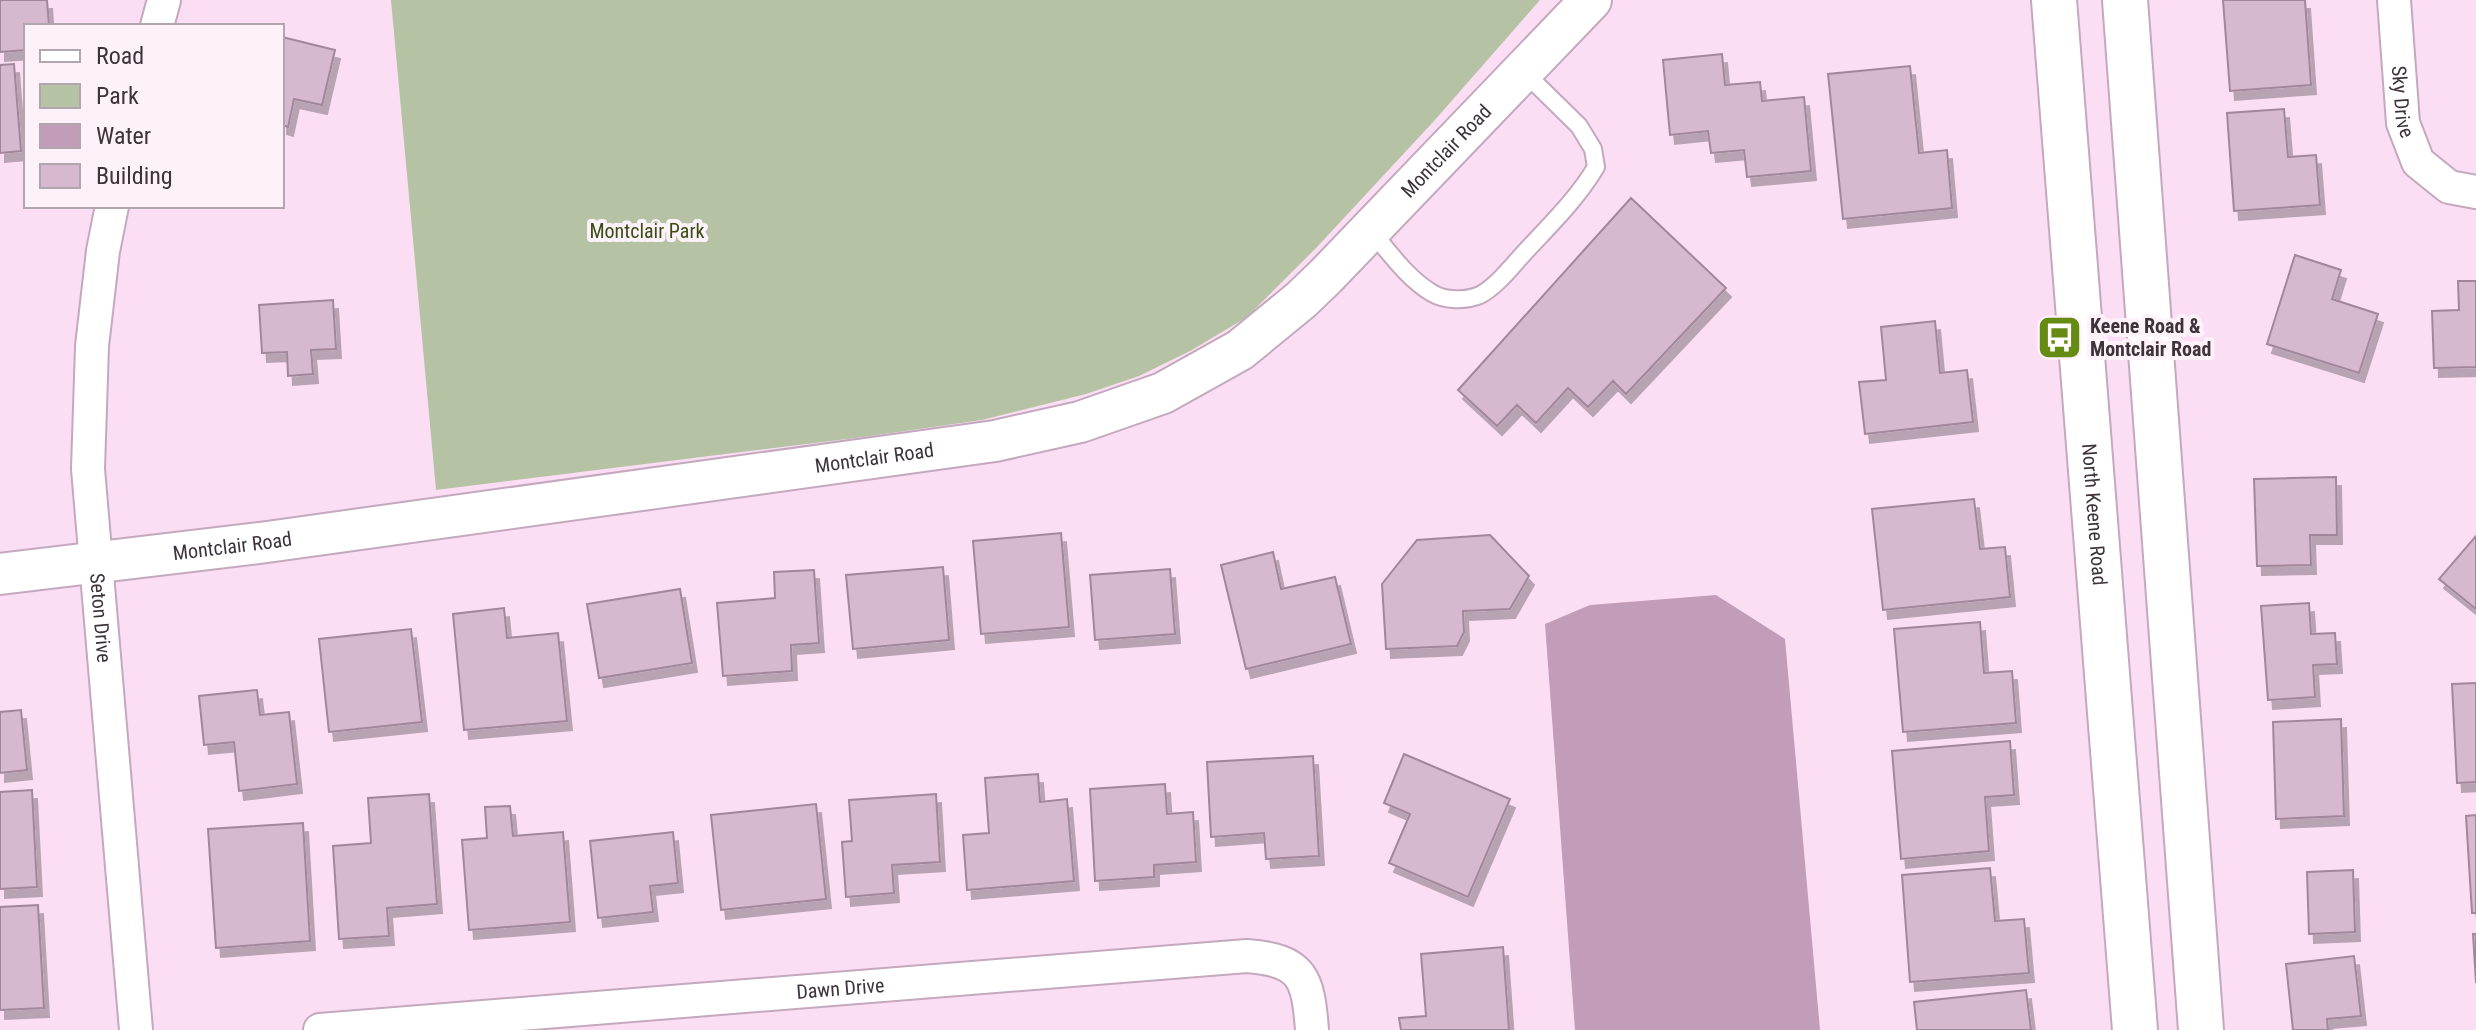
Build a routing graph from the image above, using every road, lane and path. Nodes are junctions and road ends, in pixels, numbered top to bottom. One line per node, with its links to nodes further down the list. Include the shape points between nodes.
1 (164, 0): 6 (street)
2 (1591, 0): 7 (street, Montclair Road)
3 (2054, 0): 16 (main road, North Keene Road)
4 (2125, 0): 17 (main road)
5 (2394, 0): 8 (street, Sky Drive, via 2403,123 2418,162)
6 (158, 24)
7 (1523, 71): 10 (street, Montclair Road); 10 (lane, via 1579,126 1593,149 1596,167 1500,279 1468,299 1433,294)
8 (2463, 189)
9 (112, 208): 11 (street, Seton Drive, via 92,346 88,469)
10 (1370, 231): 11 (street, Montclair Road, via 1301,300 1240,350 1163,393 1080,422 995,441)
11 (96, 564): 12 (street, Montclair Road); 13 (street, Seton Drive)
12 (0, 574)
13 (136, 1030)
14 (320, 1030): 15 (street, Dawn Drive, via 1247,956 1290,965 1303,979)
15 (1312, 1030)
16 (2135, 1030)
17 (2201, 1030)

